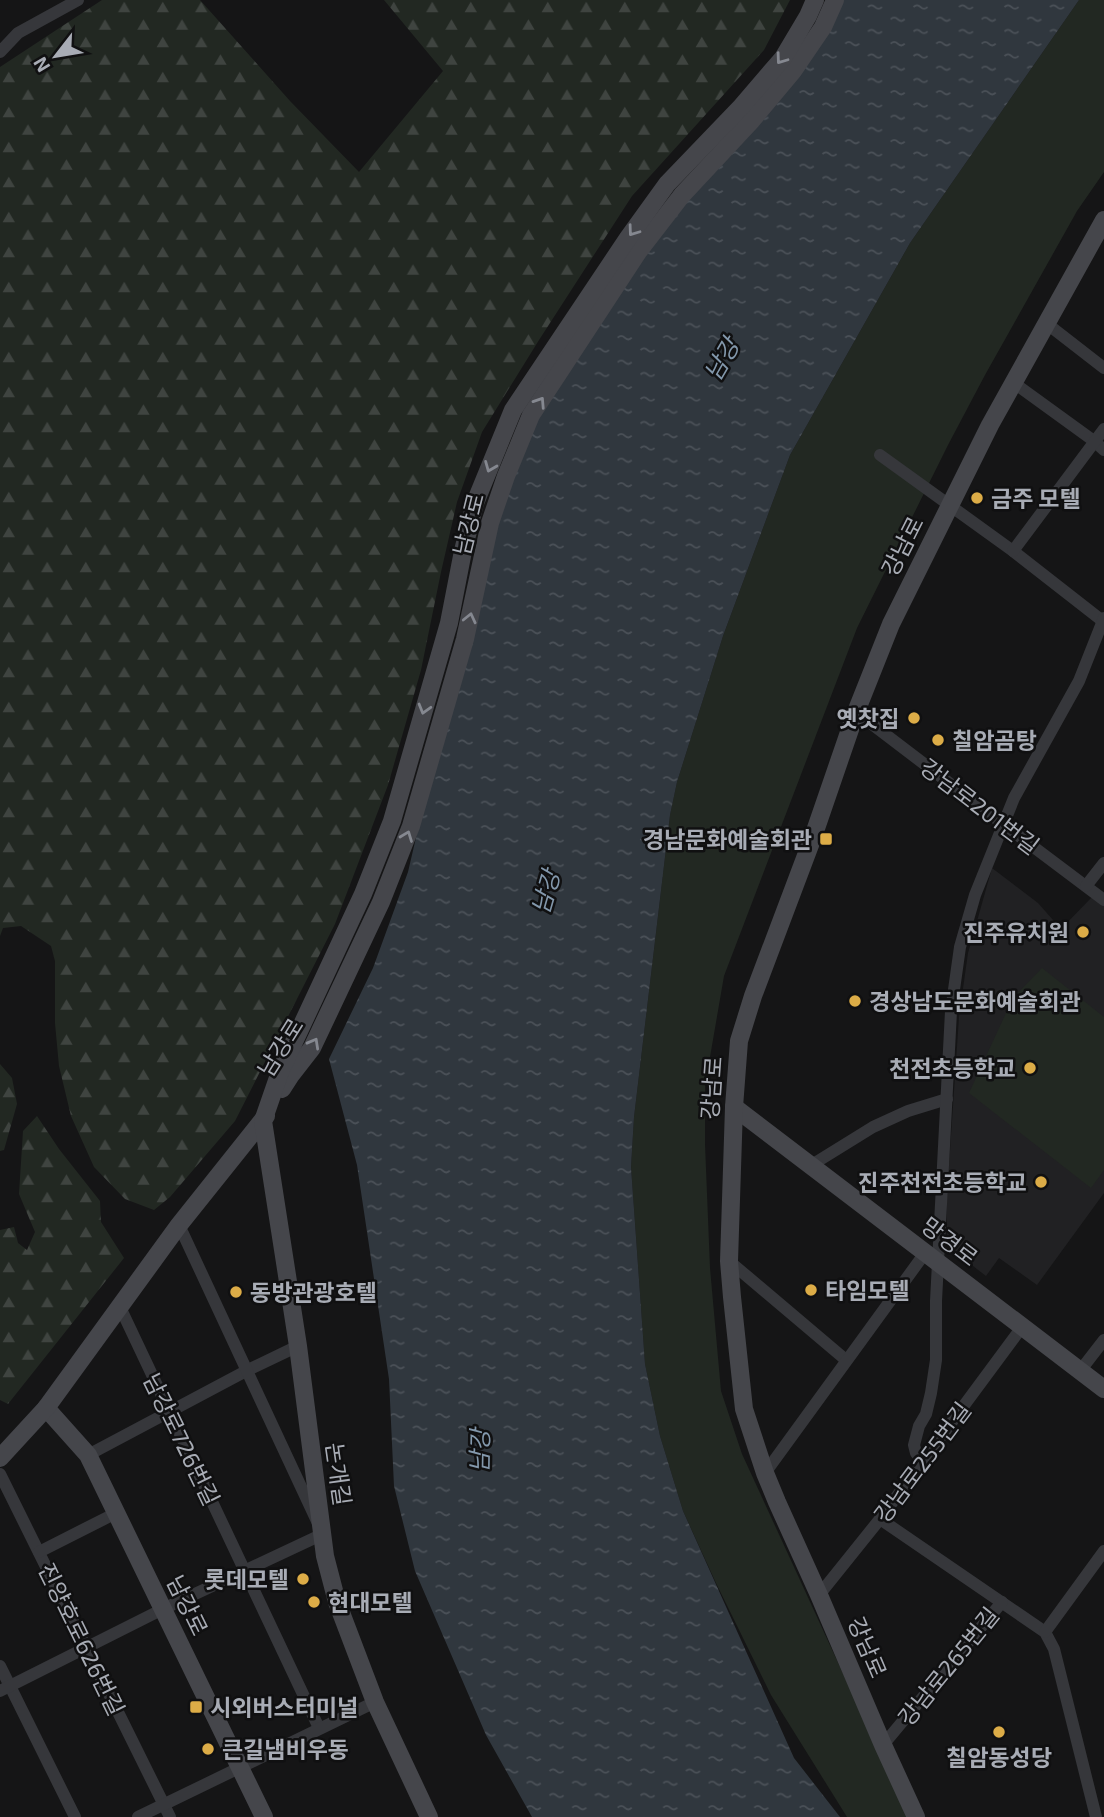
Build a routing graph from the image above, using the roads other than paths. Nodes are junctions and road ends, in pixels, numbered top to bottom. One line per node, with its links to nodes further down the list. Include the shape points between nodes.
1 (78, 0): 4 (street, via 18,33)
2 (815, 0): 23 (street, 남강로, one-way to 23, via 783,58 667,184 513,410 475,503 449,623 392,821 280,1072)
3 (835, 0): 23 (street, 남강로, one-way to 3, via 313,1048 382,902 411,826 465,639 490,523 531,415 638,253 682,195 793,71)
4 (0, 52)
5 (1104, 220): 6 (street, 강남로)
6 (1046, 323): 7 (street); 8 (street, 강남로)
7 (1104, 368)
8 (1014, 383): 10 (street); 13 (street, 강남로)
9 (1104, 429): 10 (street)
10 (1094, 441): 11 (street); 14 (street)
11 (1104, 450)
12 (880, 455): 13 (street)
13 (950, 505): 14 (street); 16 (street, 강남로, via 891,624)
14 (1013, 551): 15 (street)
15 (1104, 620): 17 (street, via 1079,681)
16 (856, 712): 17 (street, 강남로201번길); 22 (street, 강남로, via 739,1041)
17 (1003, 824): 19 (street, 강남로201번길); 21 (street, via 960,947 951,1011)
18 (1104, 863): 19 (street)
19 (1086, 886): 20 (street, 강남로201번길)
20 (1104, 900)
21 (947, 1099): 24 (street, via 873,1127); 26 (street)
22 (734, 1107): 24 (street, 망경로); 27 (street, 강남로)
23 (263, 1121): 25 (street, 남강로); 31 (street, 논개길)
24 (810, 1166): 26 (street, 망경로)
25 (180, 1225): 28 (street, 남강로); 33 (street)
26 (932, 1258): 29 (street, 망경로); 32 (street); 40 (street, via 936,1360 926,1414 914,1446)
27 (729, 1261): 32 (street); 41 (street, 강남로, via 744,1409)
28 (120, 1307): 36 (street, 남강로); 37 (street, 남강로726번길)
29 (1022, 1327): 34 (street, 망경로); 40 (street, 강남로255번길)
30 (1104, 1340): 34 (street)
31 (298, 1346): 33 (street); 45 (street, 논개길)
32 (846, 1360): 41 (street)
33 (247, 1370): 37 (street); 45 (street)
34 (1080, 1371): 35 (street, 망경로)
35 (1104, 1389)
36 (46, 1408): 38 (street, 남강로); 39 (street)
37 (169, 1412): 38 (street); 48 (street, 남강로726번길)
38 (88, 1455): 43 (street, 남강로)
39 (0, 1458)
40 (923, 1461): 44 (street, 강남로255번길)
41 (765, 1473): 49 (street, 강남로)
42 (0, 1474): 46 (street, 진양호로626번길)
43 (116, 1513): 46 (street); 51 (street, 남강로)
44 (880, 1518): 49 (street, 강남로255번길); 50 (street, 강남로265번길)
45 (323, 1534): 48 (street); 56 (street, 논개길, via 337,1602)
46 (39, 1552): 53 (street, 진양호로626번길)
47 (1104, 1552): 52 (street)
48 (246, 1572): 51 (street); 57 (street, 남강로726번길)
49 (819, 1595): 58 (street, 강남로)
50 (1002, 1602): 52 (street); 58 (street, 강남로265번길)
51 (163, 1609): 53 (street); 59 (street, 남강로)
52 (1045, 1632): 67 (street, via 1054,1649)
53 (86, 1647): 55 (street); 60 (street, 진양호로626번길)
54 (0, 1666): 55 (street)
55 (5, 1688): 61 (street)
56 (375, 1702): 57 (street); 65 (street, 논개길)
57 (319, 1728): 59 (street)
58 (883, 1745): 66 (street, 강남로)
59 (240, 1767): 60 (street); 64 (street, 남강로)
60 (163, 1804): 62 (street); 63 (street, 진양호로626번길)
61 (75, 1817)
62 (138, 1817)
63 (170, 1817)
64 (264, 1817)
65 (429, 1817)
66 (916, 1817)
67 (1096, 1817)

